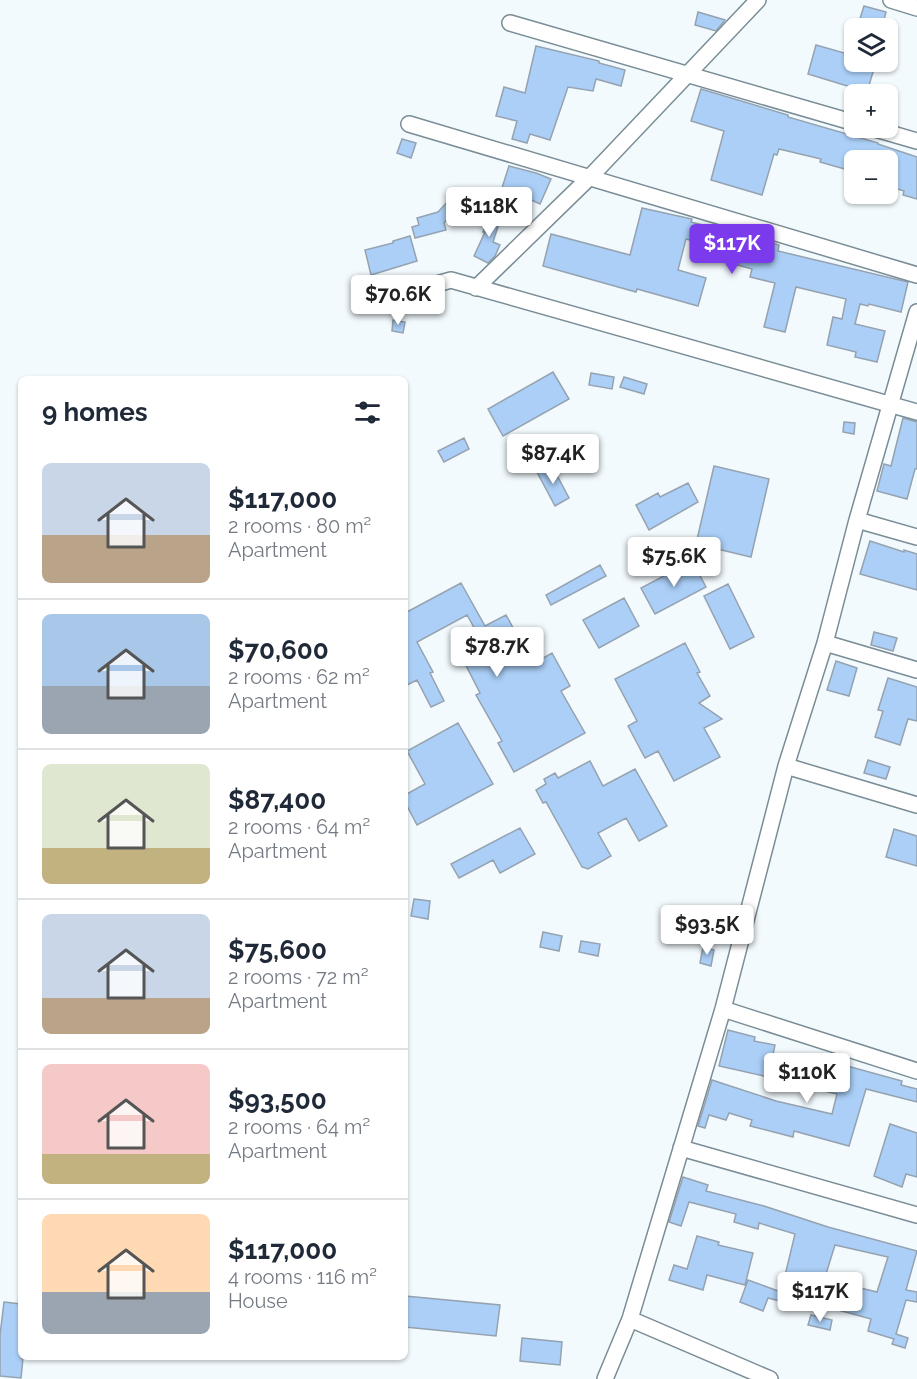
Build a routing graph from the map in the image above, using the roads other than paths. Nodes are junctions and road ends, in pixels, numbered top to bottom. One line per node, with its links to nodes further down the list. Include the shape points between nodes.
1 (758, 0): 5 (street)
2 (891, 0): 3 (street)
3 (917, 8)
4 (510, 23): 5 (street)
5 (688, 75): 6 (street); 10 (street)
6 (844, 120)
7 (409, 124): 10 (street)
8 (898, 136): 9 (street)
9 (917, 141)
10 (591, 176): 11 (street); 12 (street)
11 (917, 275)
12 (477, 288): 13 (street, via 451,280); 15 (street)
13 (373, 302)
14 (917, 312): 15 (street)
15 (890, 405): 16 (street); 17 (street)
16 (917, 412)
17 (857, 520): 18 (street); 19 (street)
18 (917, 537)
19 (825, 643): 20 (street); 21 (street)
20 (917, 670)
21 (786, 765): 22 (street); 23 (street)
22 (917, 805)
23 (723, 1009): 24 (street); 25 (street)
24 (917, 1071)
25 (681, 1148): 26 (street); 27 (street)
26 (917, 1215)
27 (630, 1319): 28 (street); 29 (street)
28 (605, 1379)
29 (770, 1379)

